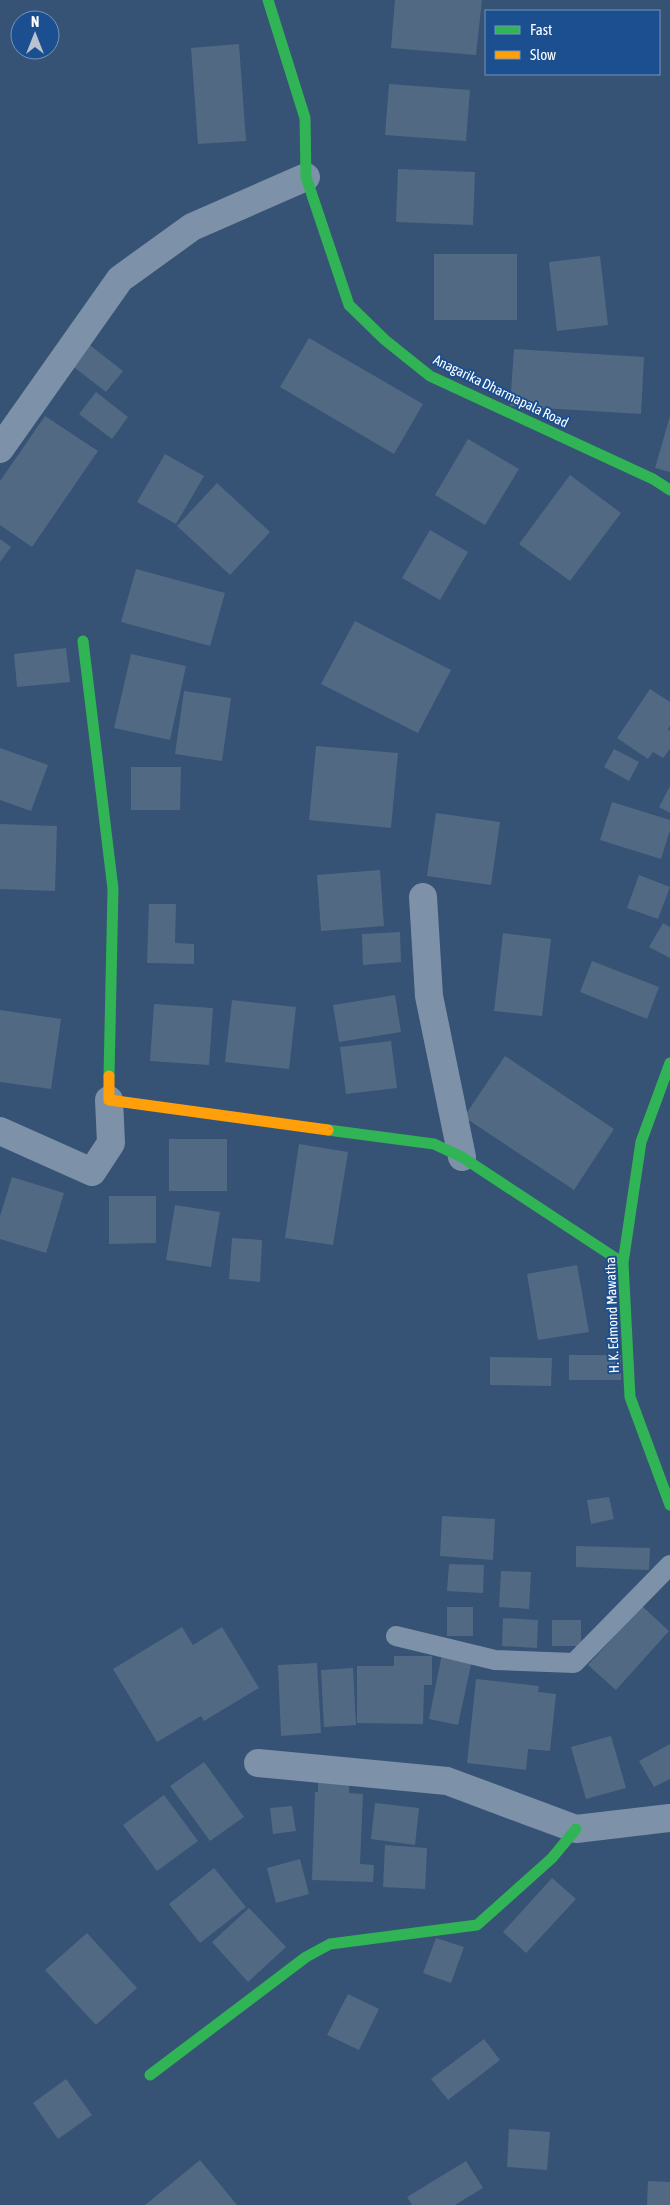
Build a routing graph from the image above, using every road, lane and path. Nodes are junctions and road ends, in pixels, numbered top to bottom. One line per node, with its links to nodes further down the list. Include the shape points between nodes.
1 (268, 0): 2 (street, Anagarika Dharmapala Road, via 305,118)
2 (306, 177): 3 (street, via 192,227 120,279); 4 (street, Anagarika Dharmapala Road, via 349,306 385,340 430,376 653,479)
3 (0, 449)
4 (670, 490)
5 (83, 641): 8 (street, via 113,889)
6 (423, 896): 10 (street, via 429,996)
7 (670, 1063): 11 (street, H. K. Edmond Mawatha, via 641,1142)
8 (110, 1100): 9 (street, via 111,1143 92,1172); 10 (street, via 434,1144)
9 (0, 1131)
10 (462, 1157): 11 (street)
11 (623, 1263): 12 (street, H. K. Edmond Mawatha, via 630,1397)
12 (670, 1505)
13 (670, 1565): 14 (lane, via 574,1663 495,1660)
14 (396, 1636)
15 (258, 1763): 17 (street, via 447,1781)
16 (670, 1818): 17 (street)
17 (576, 1829): 18 (street, via 552,1858 477,1925 330,1944 306,1957)
18 (150, 2075)

